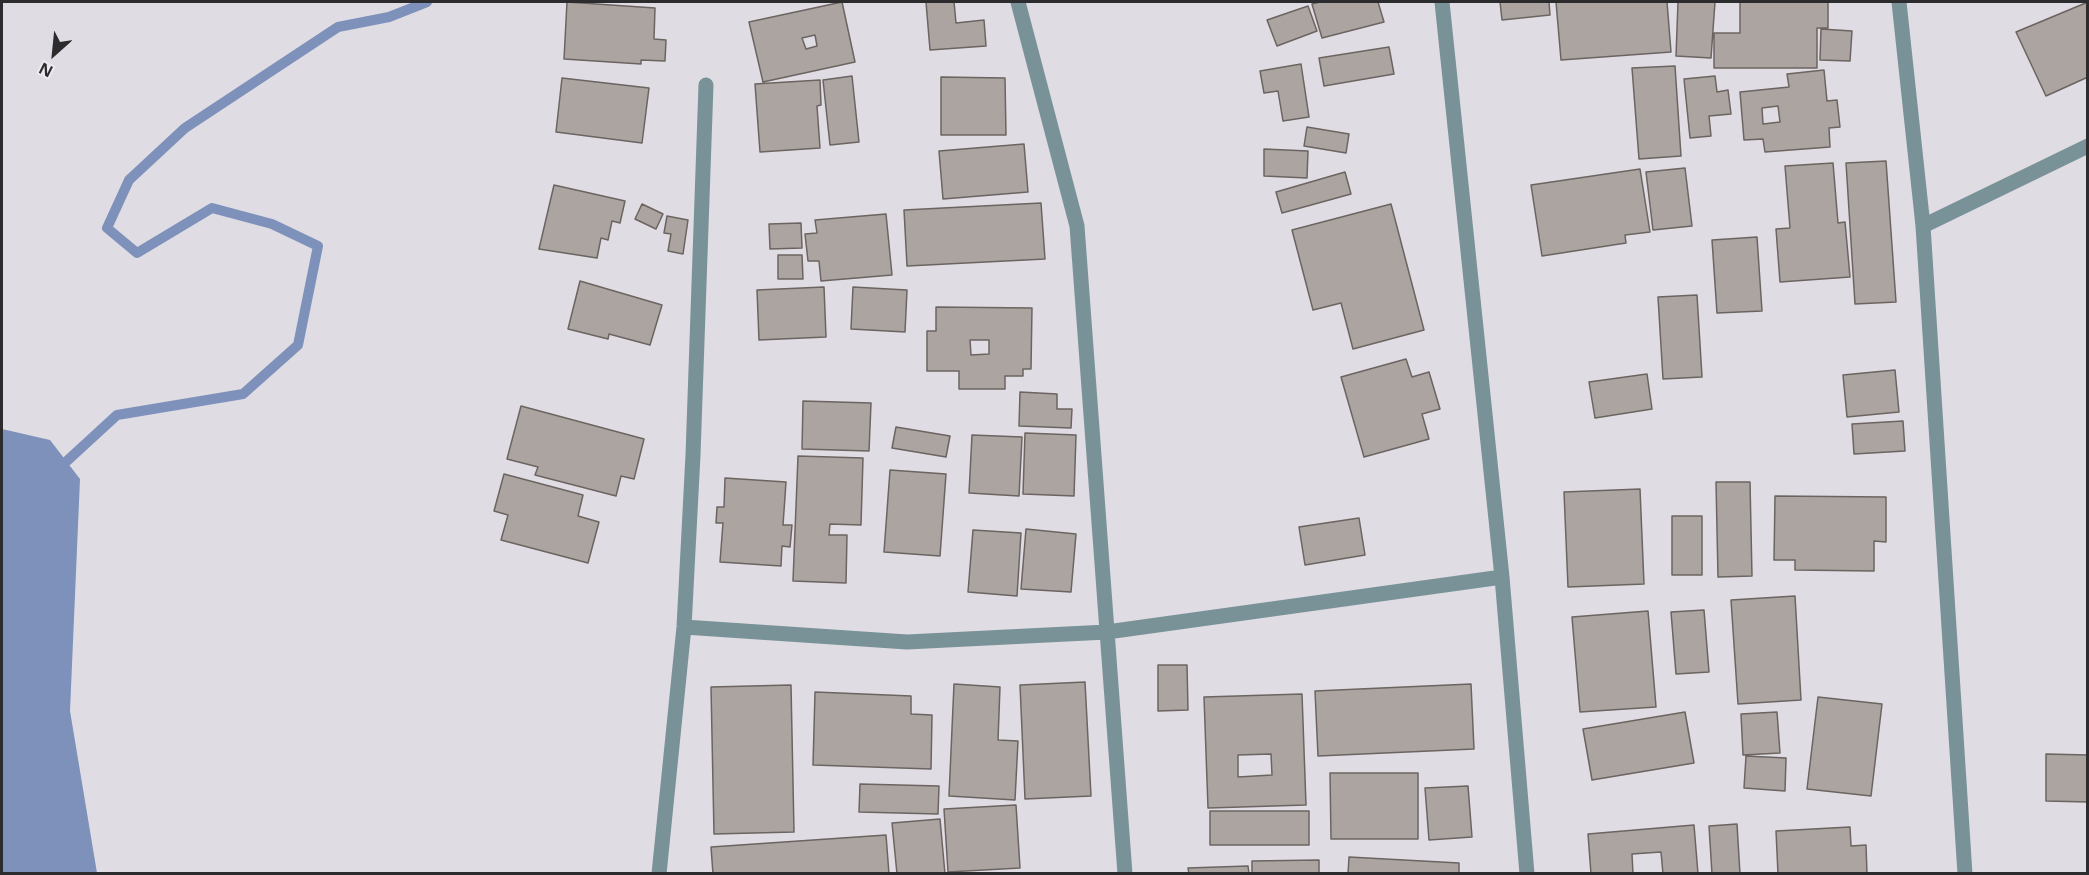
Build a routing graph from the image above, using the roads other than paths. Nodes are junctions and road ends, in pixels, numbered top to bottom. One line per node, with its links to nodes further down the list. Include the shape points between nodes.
1 (1018, 2): 9 (street, via 1077,226)
2 (1442, 2): 7 (street)
3 (1899, 2): 6 (street)
4 (706, 85): 8 (street)
5 (2088, 146): 6 (street)
6 (1923, 226): 13 (street)
7 (1502, 577): 9 (street); 12 (street)
8 (684, 627): 9 (street, via 907,642); 10 (street)
9 (1107, 632): 11 (street)
10 (659, 873)
11 (1125, 873)
12 (1527, 873)
13 (1965, 873)

